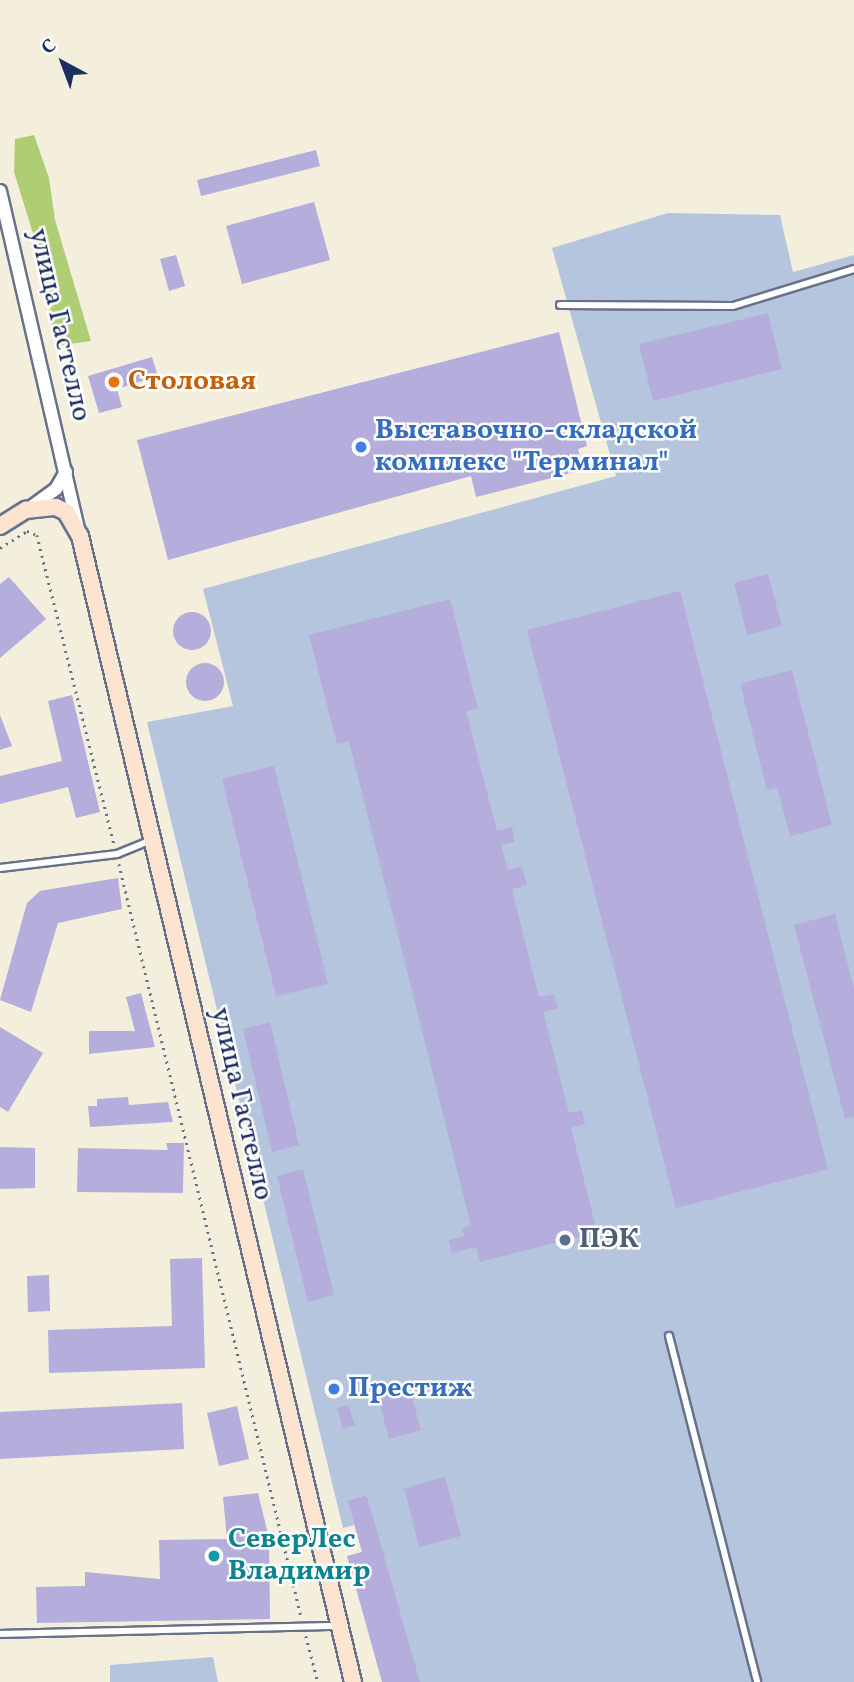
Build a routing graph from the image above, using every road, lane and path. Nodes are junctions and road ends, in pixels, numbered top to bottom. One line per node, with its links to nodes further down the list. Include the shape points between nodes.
1 (0, 191): 4 (street, улица Гастелло)
2 (854, 269): 3 (lane, via 733,306)
3 (560, 305)
4 (66, 472): 5 (street, via 56,489); 7 (street, улица Гастелло)
5 (26, 510): 6 (main road); 7 (main road, улица Гастелло, via 66,512)
6 (0, 526)
7 (80, 536): 9 (main road, улица Гастелло)
8 (0, 548): 10 (path, via 27,531 37,536)
9 (152, 840): 10 (lane); 13 (main road, улица Гастелло)
10 (117, 854): 11 (lane); 14 (path)
11 (0, 868)
12 (668, 1336): 18 (lane)
13 (339, 1626): 14 (lane); 17 (main road, улица Гастелло)
14 (303, 1627): 15 (lane); 16 (path)
15 (0, 1634)
16 (318, 1682)
17 (353, 1682)
18 (757, 1682)

